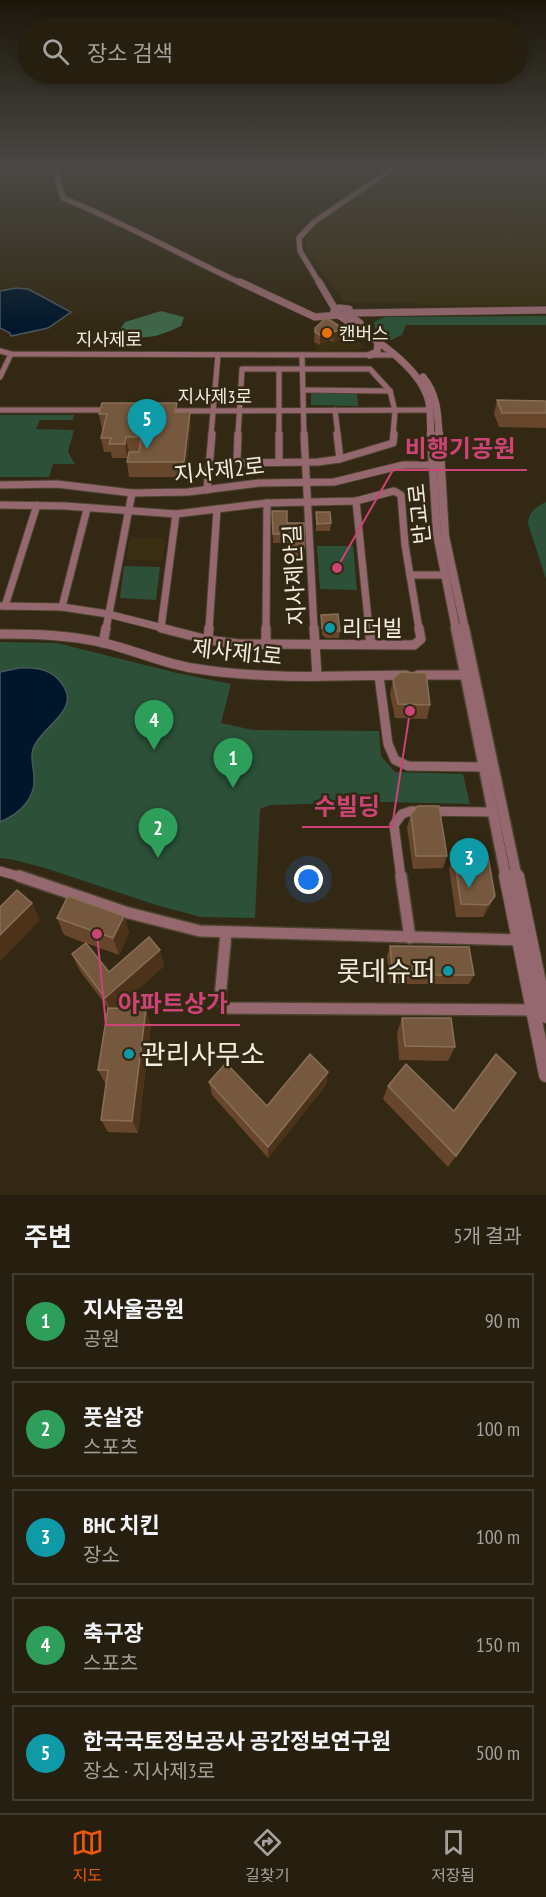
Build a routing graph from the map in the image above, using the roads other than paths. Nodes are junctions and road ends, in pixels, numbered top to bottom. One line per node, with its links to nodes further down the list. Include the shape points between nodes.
1 (118, 221): 8 (street, via 160,245 302,311)
2 (316, 221): 3 (street, via 299,238 300,251)
3 (323, 287): 6 (street, 반교로); 8 (street)
4 (411, 310): 5 (street); 6 (street); 7 (street)
5 (546, 310)
6 (348, 311): 7 (street); 8 (street); 9 (street, 반교로)
7 (378, 311): 9 (street, via 360,315)
8 (337, 313): 10 (street, 반교로)
9 (358, 322): 35 (street, 반교로, via 432,388 436,401)
10 (378, 343): 15 (street, via 376,352); 16 (street, 반교로)
11 (0, 351): 12 (street, 지사제로)
12 (11, 354): 13 (street, 지사제로); 19 (street)
13 (218, 355): 14 (street, 지사제로); 28 (street)
14 (302, 355): 15 (street, 지사제로); 18 (street)
15 (370, 355): 16 (street, 지사제로)
16 (393, 355): 26 (street, 반교로, via 424,387)
17 (279, 369): 18 (street); 29 (street, via 242,369); 30 (street)
18 (303, 369): 20 (street); 21 (street, via 370,367)
19 (0, 377)
20 (304, 390): 21 (street); 24 (street)
21 (390, 391): 31 (street)
22 (0, 410): 23 (street)
23 (118, 410)
24 (305, 410): 25 (street, 지사제3로); 30 (street, 지사제3로); 34 (street)
25 (335, 410): 31 (street, 지사제3로); 32 (street)
26 (430, 410): 31 (street, 지사제3로); 35 (street, 반교로)
27 (162, 411): 28 (street, 지사제3로)
28 (213, 411): 29 (street, 지사제3로); 38 (street)
29 (240, 411): 30 (street, 지사제3로); 33 (street, via 237,461)
30 (279, 411): 33 (street)
31 (394, 411): 32 (street, via 393,443)
32 (340, 459): 34 (street)
33 (279, 461): 34 (street)
34 (306, 462): 36 (street)
35 (436, 465): 36 (street, 지사제2로, via 403,465 334,482); 50 (street, 반교로, via 437,534); 61 (street, 반교로)
36 (307, 482): 38 (street, 지사제2로); 42 (street)
37 (0, 485): 39 (street, 지사제2로, via 63,484)
38 (207, 490): 39 (street, 지사제2로)
39 (132, 493): 47 (street)
40 (356, 501): 42 (street, 지사제안길); 49 (street, 지사제안길, via 387,490 401,495); 58 (street)
41 (267, 502): 42 (street, 지사제안길); 46 (street, 지사제안길); 59 (street, 지사제안길)
42 (308, 502): 60 (street, 지사제안길)
43 (0, 505): 44 (street, 지사제안길)
44 (37, 505): 45 (street, 지사제안길); 51 (street, 지사제안길)
45 (87, 508): 47 (street, 지사제안길); 52 (street)
46 (217, 509): 48 (street, 지사제안길); 56 (street)
47 (127, 513): 48 (street, 지사제안길); 53 (street)
48 (176, 514): 54 (street)
49 (410, 575): 50 (street); 58 (street, 지사제안길, via 420,639 414,645)
50 (445, 575): 61 (street, 반교로)
51 (3, 606): 52 (street, 지사제안길)
52 (62, 608): 53 (street, 지사제안길)
53 (108, 614): 54 (street, 지사제안길); 57 (street)
54 (160, 628): 56 (street, 지사제안길)
55 (0, 634): 57 (street, 제사제1로, via 51,635)
56 (208, 640): 59 (street, 지사제안길)
57 (103, 643): 62 (street, 제사제1로, via 190,668 268,676)
58 (371, 644): 60 (street, 지사제안길)
59 (266, 645): 60 (street, 지사제안길)
60 (315, 645): 62 (street)
61 (469, 675): 63 (street, 제사제1로); 64 (street); 69 (street)
62 (318, 676): 63 (street, 제사제1로)
63 (379, 676): 64 (street, via 388,744 395,760 408,766)
64 (484, 767): 65 (street)
65 (494, 812): 68 (street, via 411,811 402,814 394,825); 69 (street)
66 (0, 871): 67 (street, via 175,926)
67 (226, 933): 68 (street); 70 (street, via 220,998 226,1008)
68 (410, 938): 69 (street)
69 (524, 940): 70 (street); 71 (street)
70 (532, 1010): 72 (street)
71 (546, 1016)
72 (546, 1075)

